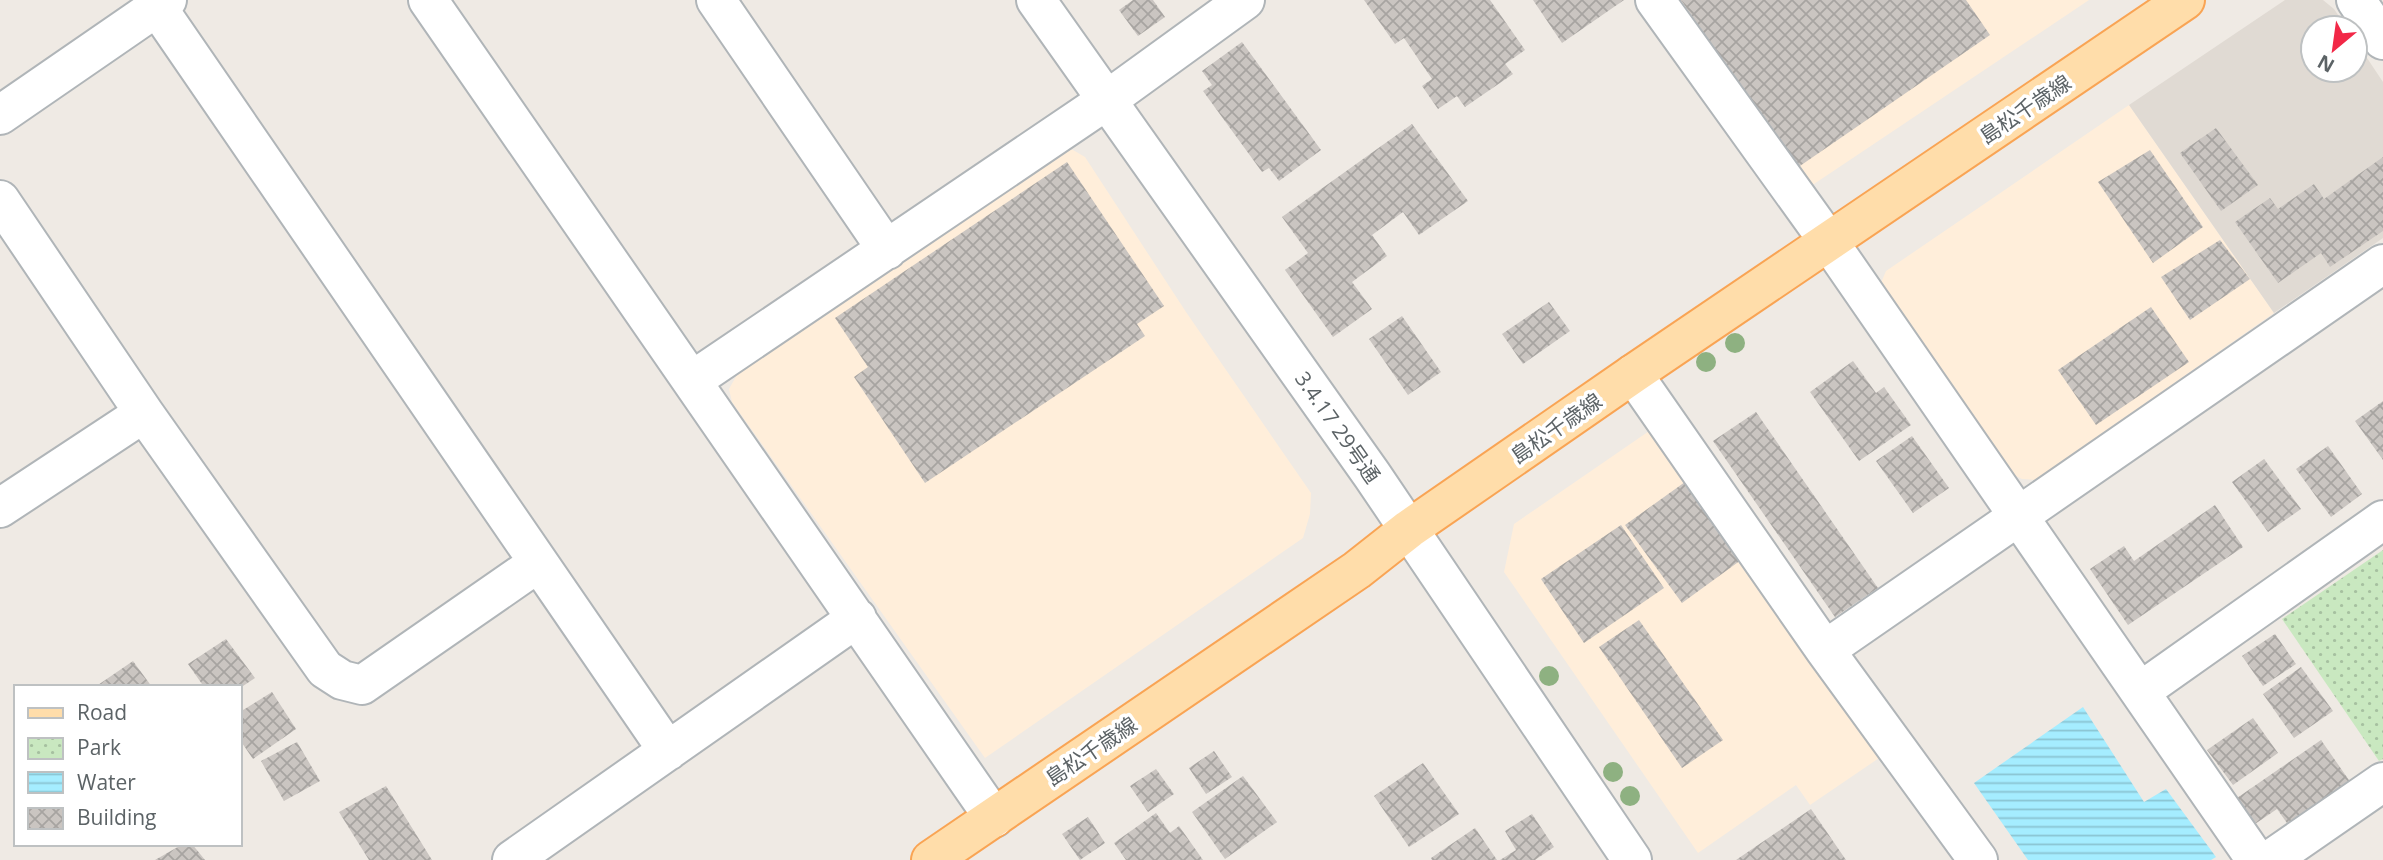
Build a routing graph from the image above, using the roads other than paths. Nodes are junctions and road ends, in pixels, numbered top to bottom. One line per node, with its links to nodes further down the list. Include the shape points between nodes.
1 (428, 0): 17 (street)
2 (716, 0): 14 (street)
3 (1036, 0): 10 (street, 3.4.17 29号通)
4 (1245, 0): 10 (street)
5 (1656, 0): 13 (street)
6 (2185, 0): 13 (main road, 島松千歳線)
7 (2356, 0): 9 (street)
8 (162, 4): 11 (street); 23 (street)
9 (2383, 40)
10 (1107, 100): 14 (street); 22 (street, 3.4.17 29号通)
11 (0, 115)
12 (0, 200): 18 (street)
13 (1829, 242): 16 (main road, 島松千歳線); 20 (street)
14 (887, 250): 17 (street)
15 (2383, 264): 20 (street)
16 (1633, 374): 22 (main road, 島松千歳線); 25 (street)
17 (693, 380): 24 (street)
18 (144, 412): 19 (street); 23 (street, via 325,669 342,680 362,685)
19 (0, 508)
20 (2019, 517): 25 (street); 26 (street)
21 (2383, 520): 26 (street)
22 (1409, 529): 29 (main road, 島松千歳線); 32 (street, 3.4.17 29号通)
23 (538, 563): 27 (street)
24 (857, 618): 27 (street); 29 (street)
25 (1825, 650): 33 (street)
26 (2141, 691): 34 (street)
27 (668, 751): 30 (street)
28 (2383, 782): 35 (street)
29 (994, 818): 31 (main road, 島松千歳線)
30 (512, 860)
31 (930, 860)
32 (1632, 860)
33 (1978, 860)
34 (2256, 860)
35 (2270, 860)

